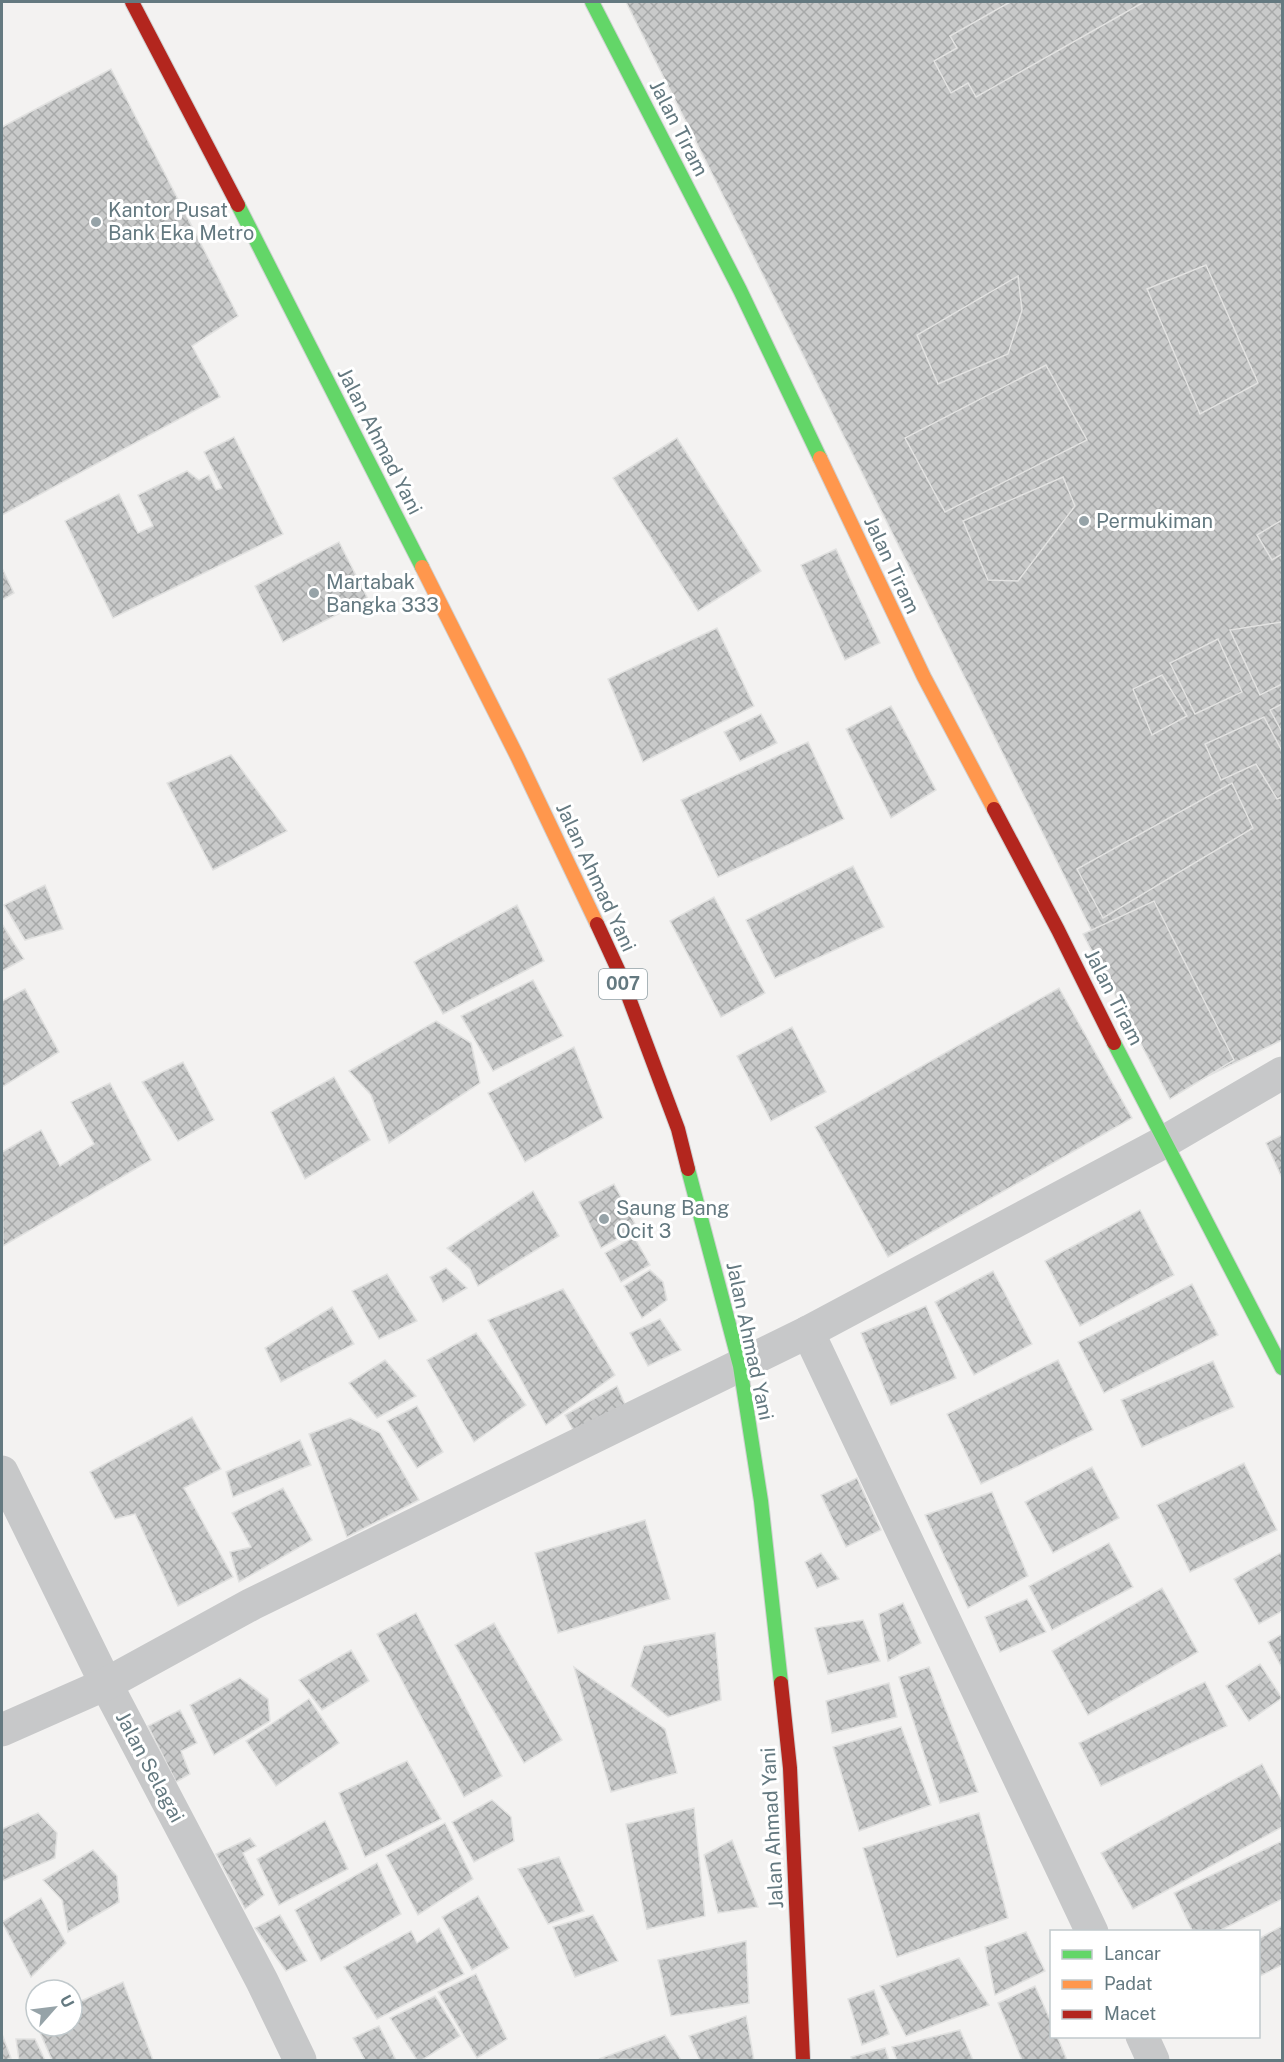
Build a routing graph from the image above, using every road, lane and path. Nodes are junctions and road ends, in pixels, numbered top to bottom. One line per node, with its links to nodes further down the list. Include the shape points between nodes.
1 (132, 2): 6 (main road, Jalan Ahmad Yani / 007, via 333,389 517,756 620,974 678,1129)
2 (592, 2): 4 (main road, Jalan Tiram, via 740,290 924,677 1058,930)
3 (1282, 1073): 4 (street)
4 (1164, 1142): 5 (street); 7 (main road, Jalan Tiram)
5 (808, 1332): 6 (street); 11 (street)
6 (740, 1366): 9 (street, via 252,1604); 14 (main road, Jalan Ahmad Yani / 007, via 761,1501 790,1768)
7 (1282, 1368)
8 (2, 1473): 9 (street, Jalan Selagai)
9 (106, 1684): 10 (street); 13 (street, Jalan Selagai)
10 (2, 1730)
11 (1091, 1930)
12 (1142, 2038): 15 (street)
13 (300, 2061)
14 (803, 2061)
15 (1153, 2061)

